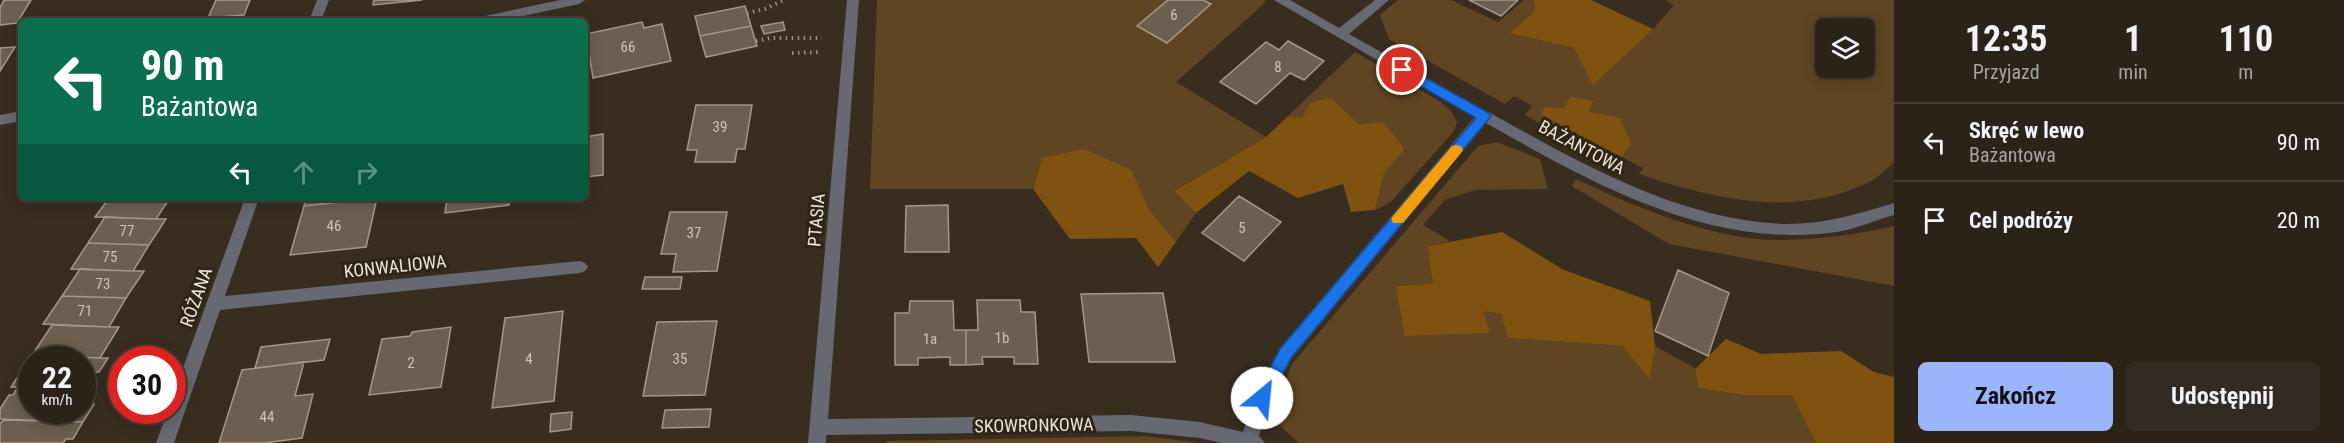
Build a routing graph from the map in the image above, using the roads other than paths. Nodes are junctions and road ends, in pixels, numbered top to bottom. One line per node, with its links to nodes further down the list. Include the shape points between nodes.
1 (322, 0): 6 (street)
2 (579, 0): 7 (street)
3 (853, 0): 16 (street, PTASIA)
4 (1280, 0): 8 (street, BAŻANTOWA)
5 (1383, 0): 8 (street)
6 (316, 18)
7 (494, 18)
8 (1340, 34): 9 (street, BAŻANTOWA)
9 (1484, 116): 13 (street, BAŻANTOWA, via 1588,174 1647,201 1713,221 1782,230 1815,229 1862,221); 17 (street, SKOWRONKOWA, via 1286,353 1262,398)
10 (18, 117): 11 (street)
11 (0, 120)
12 (251, 201): 15 (street, RÓŻANA)
13 (1894, 209)
14 (580, 267): 15 (street, KONWALIOWA)
15 (215, 304): 18 (street, RÓŻANA)
16 (818, 435): 17 (street, SKOWRONKOWA, via 1131,423 1200,430)
17 (1252, 441)
18 (165, 443)

